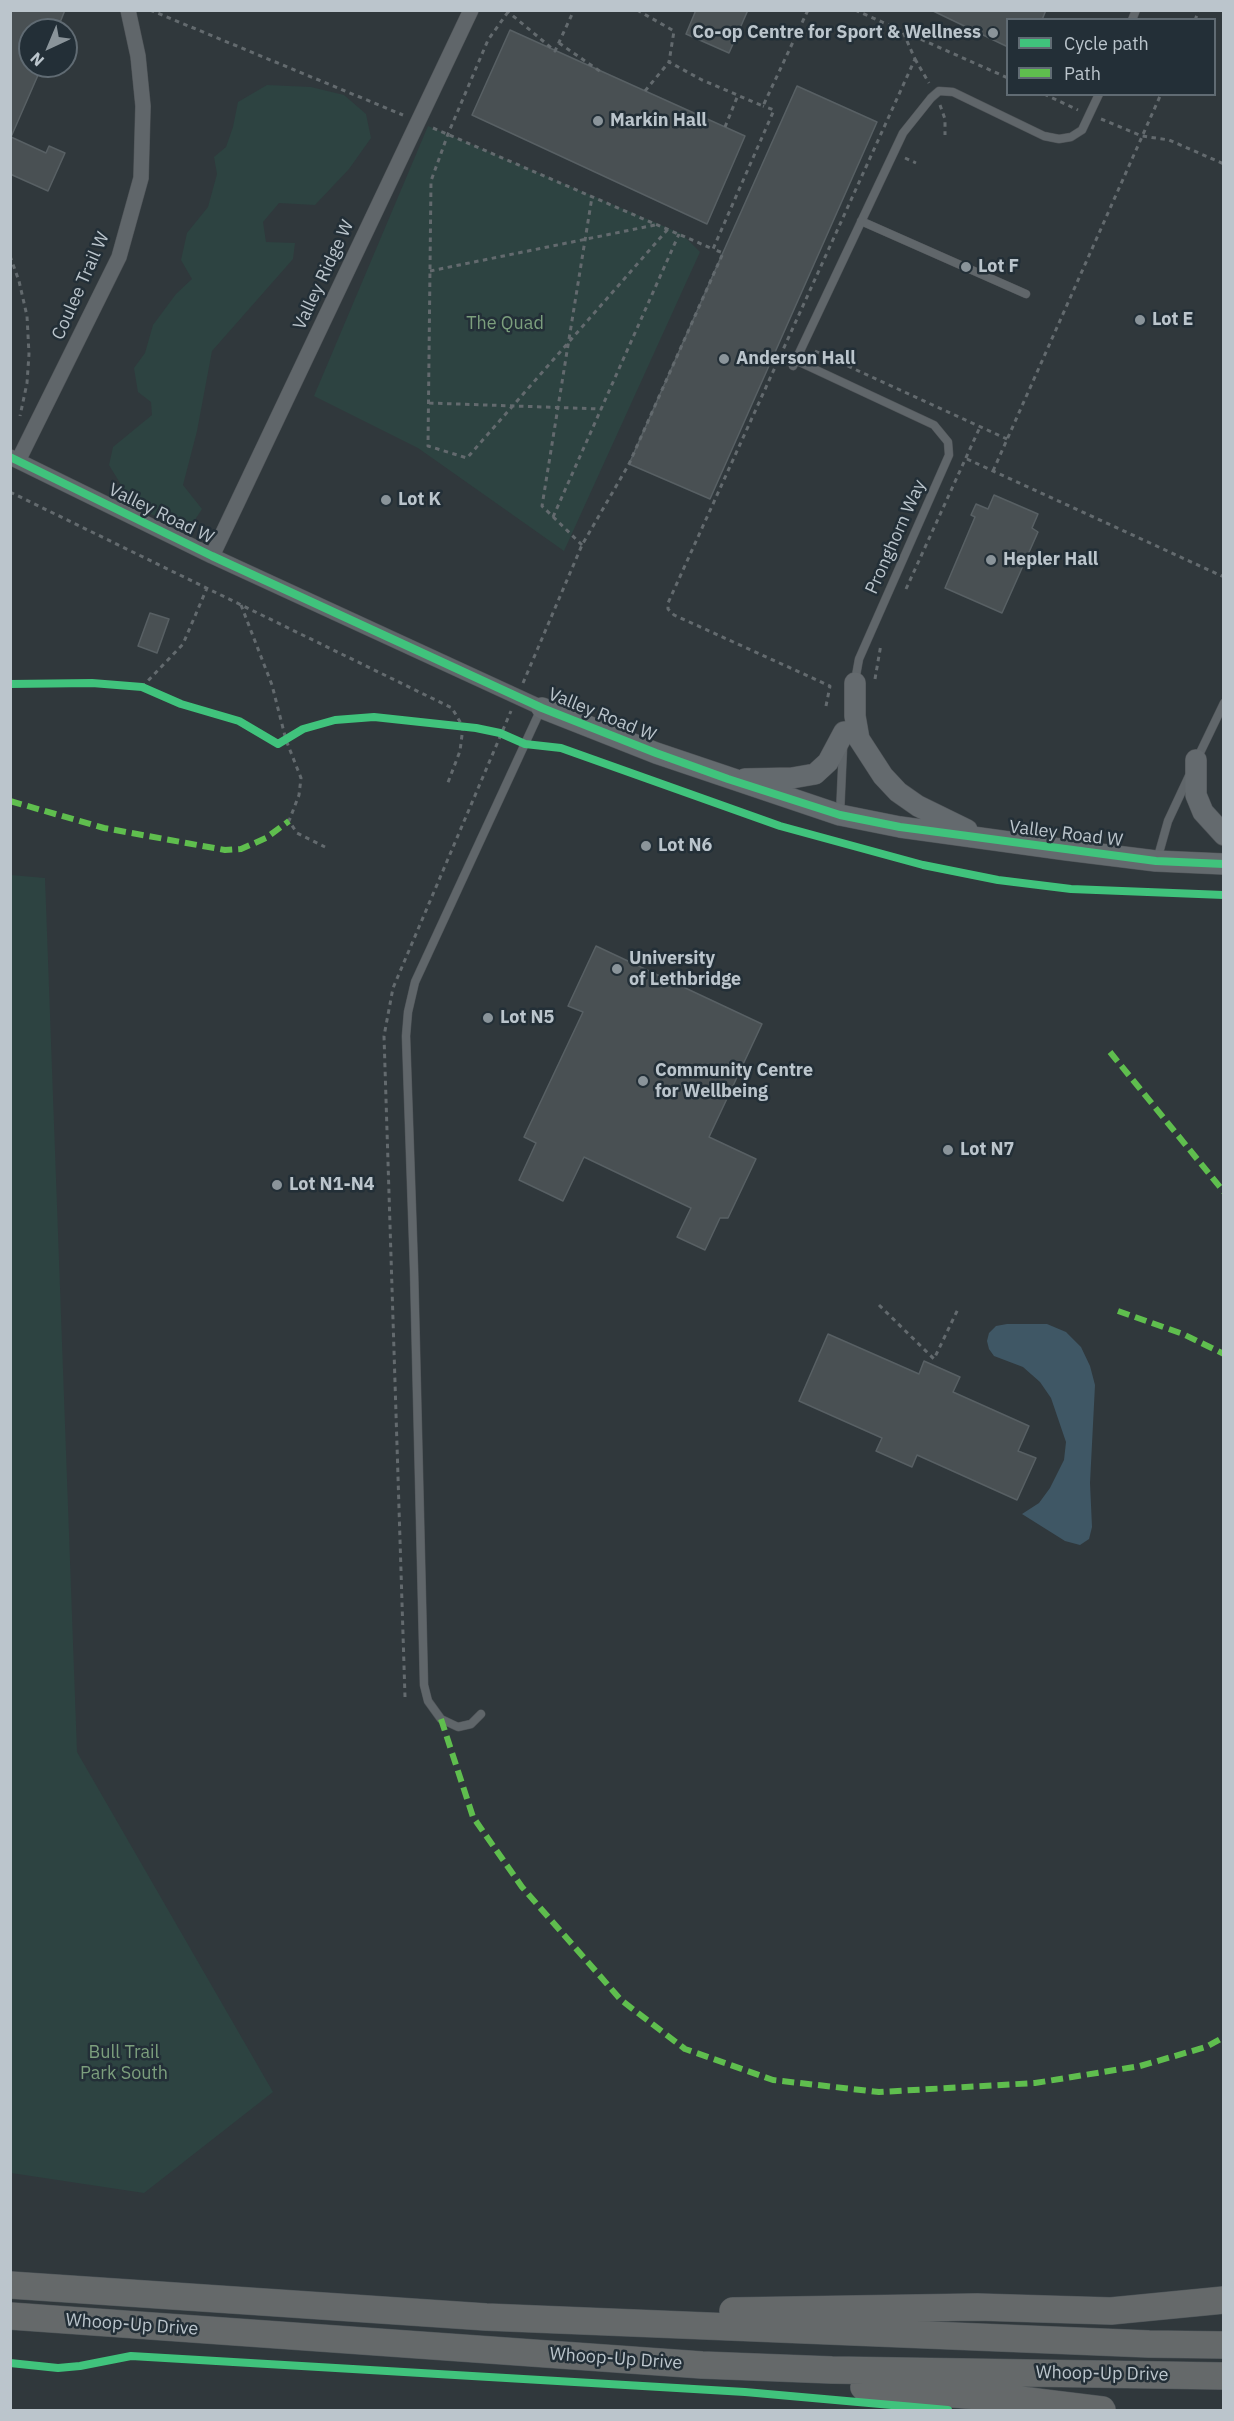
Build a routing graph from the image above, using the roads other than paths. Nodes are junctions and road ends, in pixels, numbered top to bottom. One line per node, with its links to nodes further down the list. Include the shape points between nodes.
1 (128, 10): 6 (street, Coulee Trail W, via 143,105 141,178 119,257)
2 (471, 10): 7 (street, Valley Ridge W)
3 (1098, 96): 4 (lane, via 1082,130 1059,139 1044,136 952,92 939,90 903,133)
4 (861, 221): 5 (lane); 8 (lane, Pronghorn Way, via 794,363 934,425 948,442 948,452 859,659)
5 (1026, 294)
6 (14, 459): 7 (street, Valley Road W)
7 (212, 556): 10 (street, Valley Road W)
8 (864, 684): 11 (lane, Pronghorn Way); 16 (street, via 855,716 859,739 883,776 918,806)
9 (1224, 703): 12 (lane)
10 (542, 708): 13 (street, Valley Road W); 19 (lane, via 415,982 406,1036 424,1685 428,1701 441,1719 458,1727 471,1724)
11 (844, 732): 13 (street, via 828,762 815,774); 14 (lane, Pronghorn Way)
12 (1196, 760): 15 (street, via 1196,795 1203,812); 17 (lane, via 1168,822)
13 (728, 779): 14 (street, Valley Road W)
14 (840, 815): 16 (street, Valley Road W)
15 (1224, 835)
16 (987, 839): 17 (street, Valley Road W)
17 (1156, 861): 18 (street, Valley Road W)
18 (1224, 864)
19 (481, 1714)
20 (10, 2285): 23 (highway, Whoop-Up Drive)
21 (1224, 2300): 23 (highway, via 1111,2311 855,2308)
22 (10, 2316): 25 (highway, Whoop-Up Drive)
23 (486, 2317): 24 (highway, Whoop-Up Drive)
24 (1224, 2345)
25 (702, 2365): 26 (highway, Whoop-Up Drive); 27 (highway, via 817,2384 1004,2398)
26 (1224, 2376)
27 (1102, 2410)

